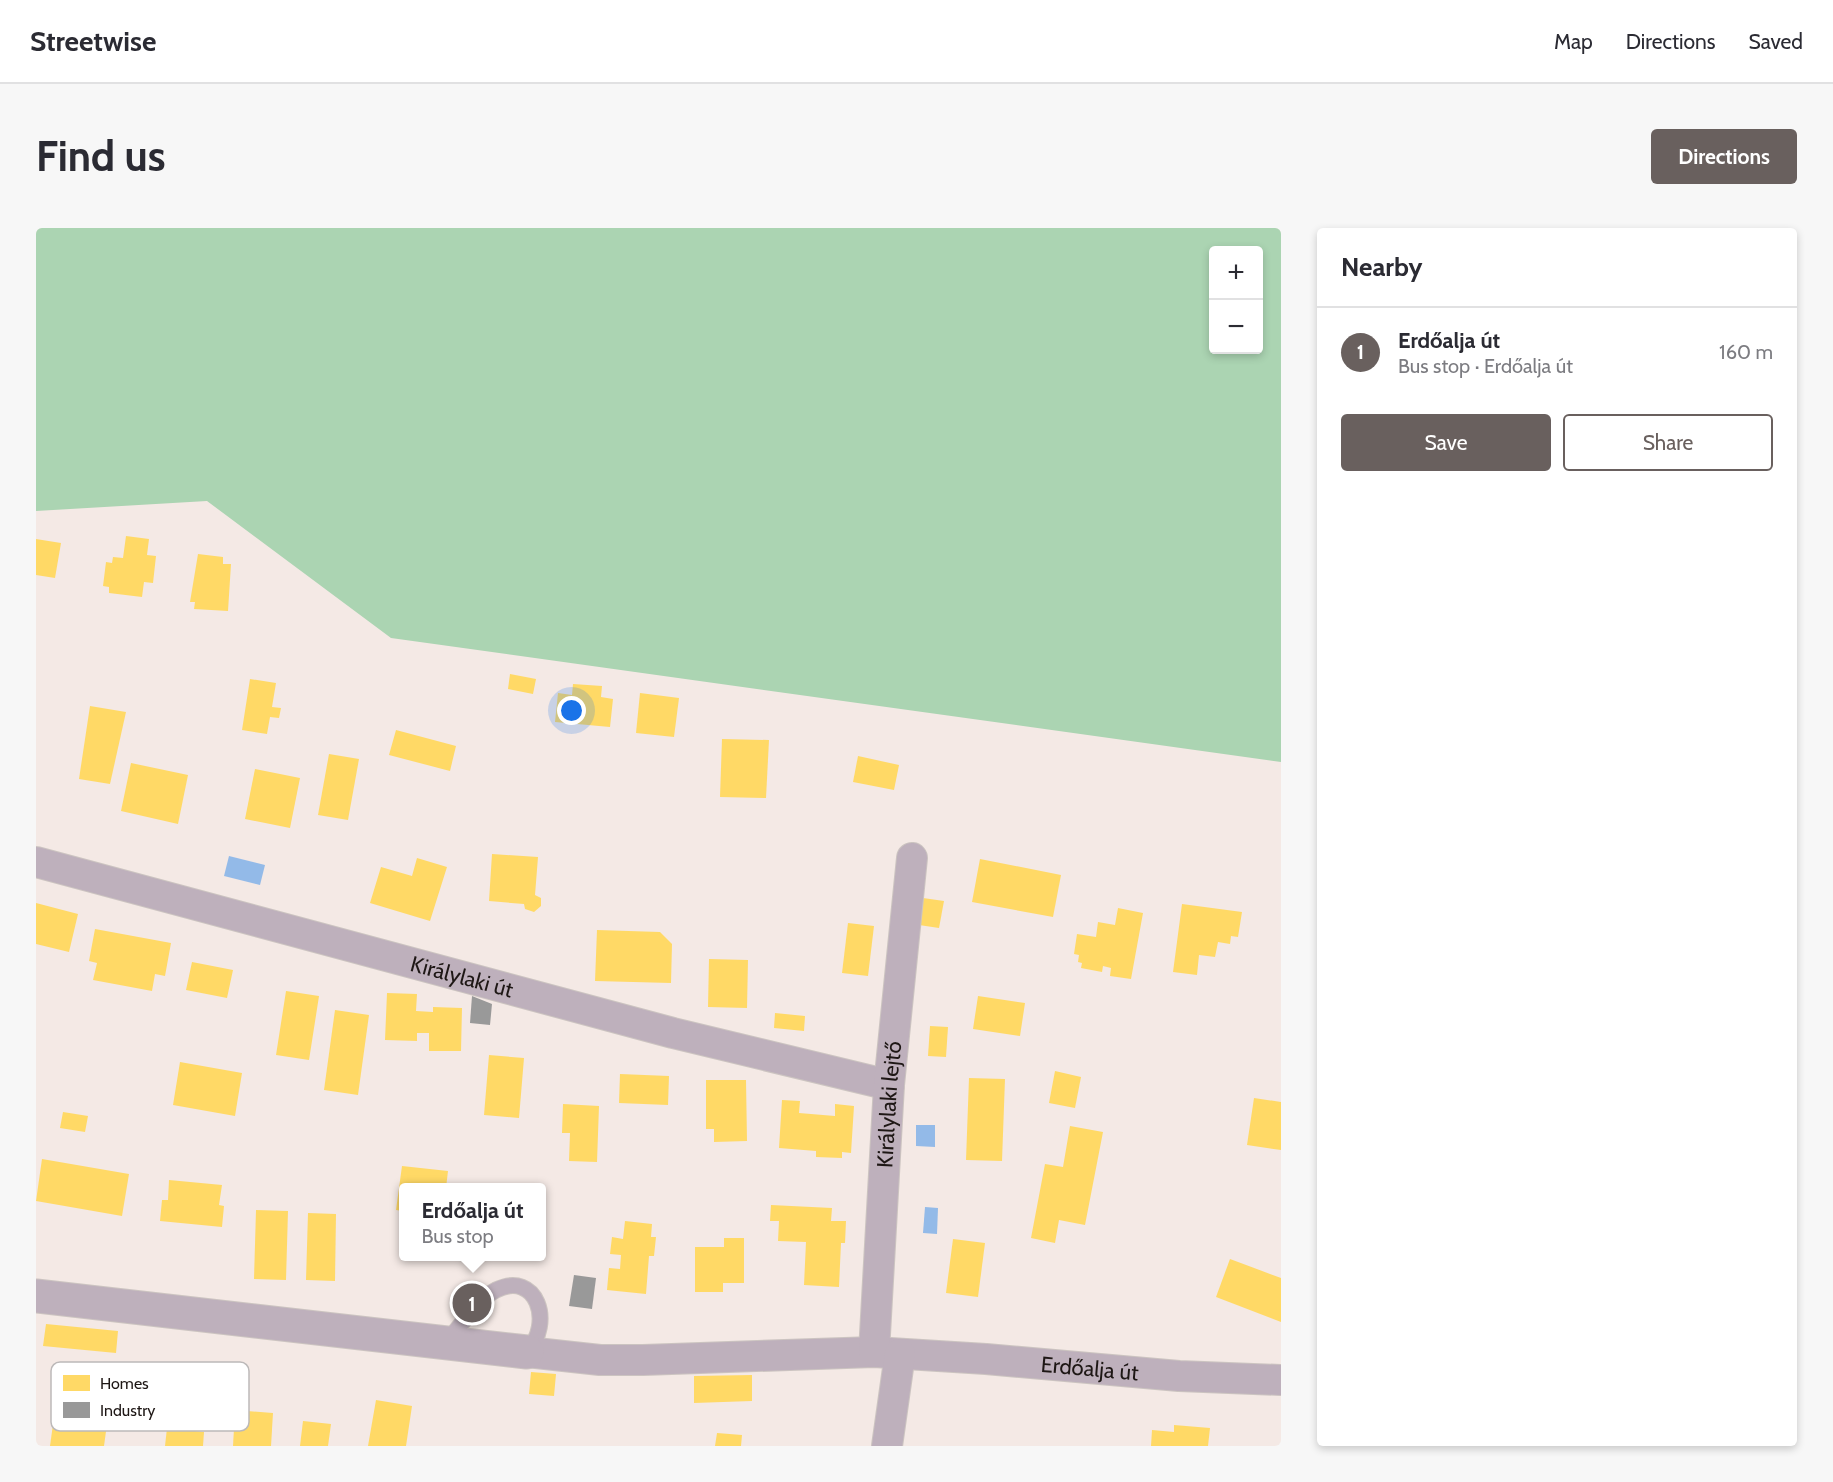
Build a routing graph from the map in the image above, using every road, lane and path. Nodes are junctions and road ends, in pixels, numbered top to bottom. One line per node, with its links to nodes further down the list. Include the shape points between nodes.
1 (912, 858): 3 (street, Királylaki lejtő)
2 (36, 862): 3 (street, Királylaki út, via 673,1033)
3 (889, 1085): 7 (street, Királylaki lejtő)
4 (36, 1296): 5 (street, Erdőalja út)
5 (447, 1342): 6 (street, Erdőalja út); 6 (lane, via 488,1295 514,1286 530,1293 540,1312 541,1331)
6 (527, 1352): 7 (street, Erdőalja út, via 600,1360)
7 (887, 1353): 8 (street, Erdőalja út); 9 (street)
8 (1281, 1380)
9 (887, 1446)

